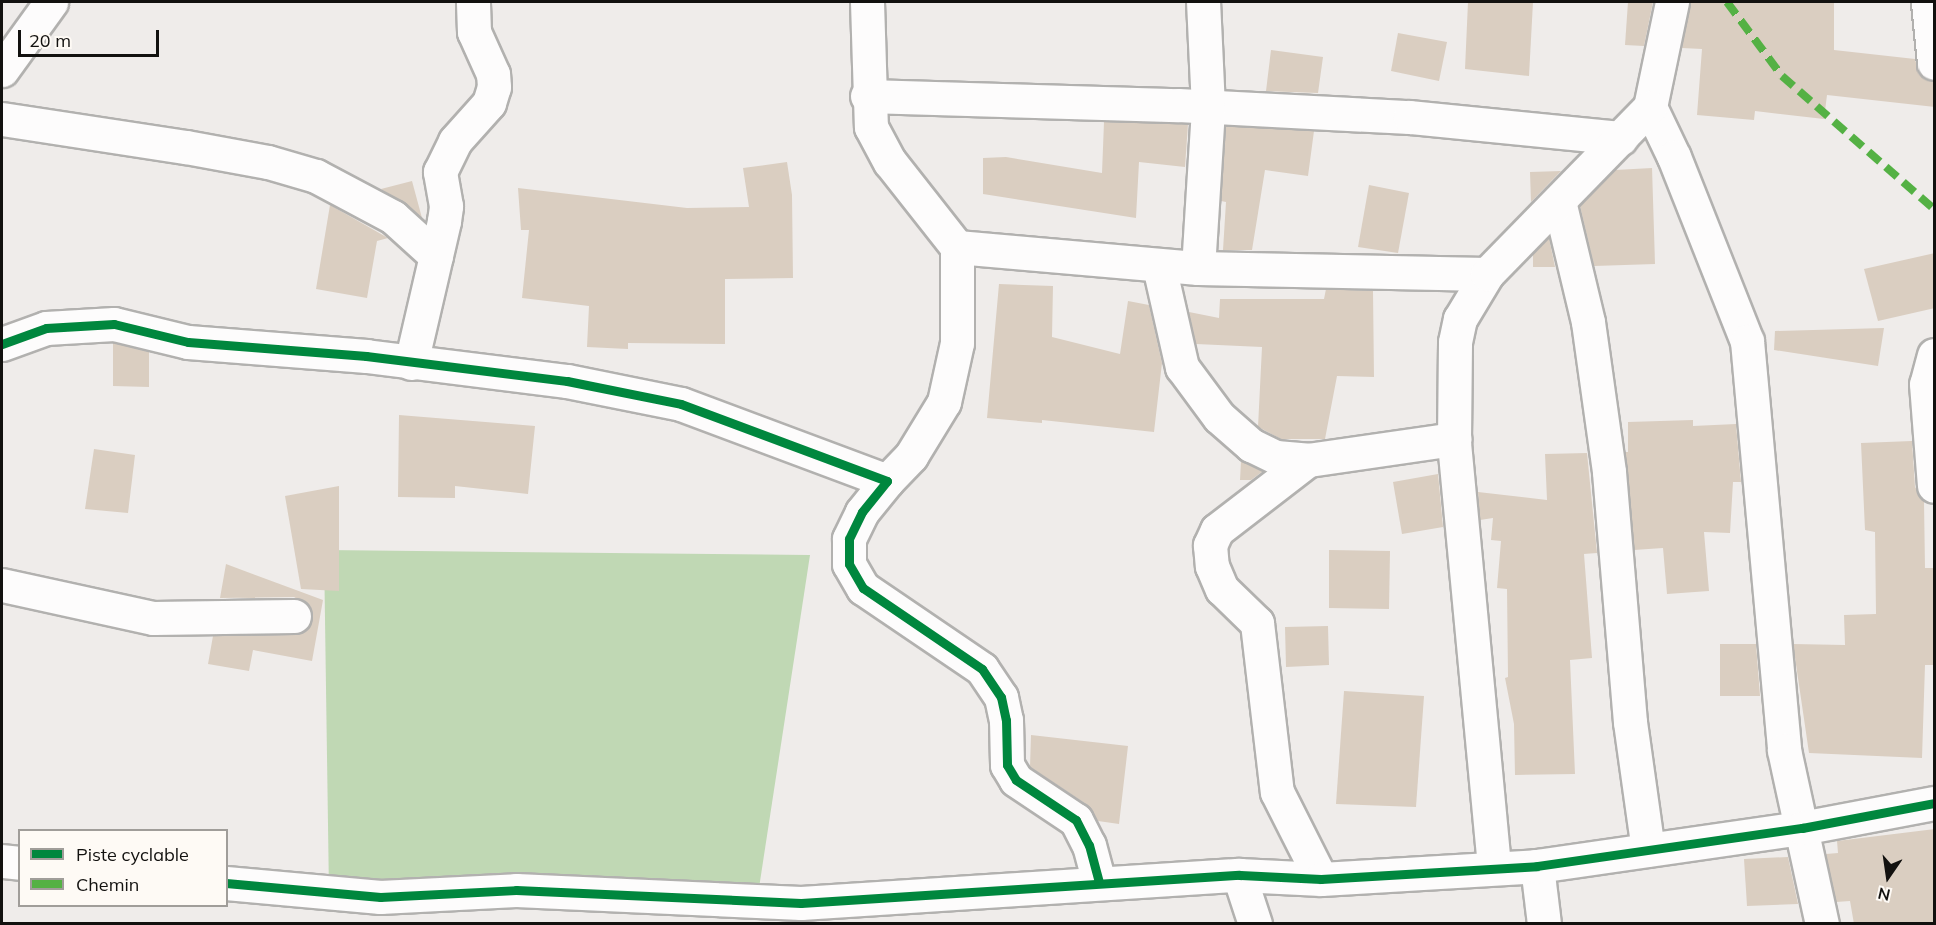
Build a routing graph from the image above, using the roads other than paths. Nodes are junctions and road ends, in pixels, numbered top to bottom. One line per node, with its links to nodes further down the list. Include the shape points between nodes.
1 (51, 2): 8 (street)
2 (473, 2): 16 (street, via 474,32 493,74 494,87 489,103 455,141 440,172 446,206)
3 (867, 2): 9 (street)
4 (1203, 2): 10 (street)
5 (1672, 2): 11 (street)
6 (1928, 2): 7 (street)
7 (1935, 63)
8 (2, 70)
9 (867, 96): 10 (street); 15 (street, via 871,127 879,147)
10 (1208, 107): 13 (street, via 1410,117); 18 (street)
11 (1650, 107): 13 (street); 30 (street, via 1674,156 1747,341 1784,750)
12 (2, 119): 16 (street, via 186,147 268,162 316,176 393,217)
13 (1621, 138): 14 (street)
14 (1559, 201): 19 (street); 31 (street, via 1588,322 1609,472 1630,722)
15 (957, 247): 17 (street); 25 (street, via 957,342 945,402 911,456)
16 (436, 256): 22 (street)
17 (1159, 266): 18 (street); 24 (street, via 1182,367 1199,394 1251,445 1276,457)
18 (1197, 268): 19 (street)
19 (1487, 274): 23 (street, via 1460,319 1455,342)
20 (2, 344): 22 (street, via 46,328 114,324 188,342)
21 (1935, 355): 26 (street, via 1926,384)
22 (411, 363): 25 (street, via 567,381 681,404)
23 (1454, 439): 24 (street); 34 (street)
24 (1308, 460): 37 (street, via 1217,530 1210,545 1212,566 1222,589 1257,623 1277,792)
25 (887, 481): 39 (street, via 862,512 849,539 849,564 871,595 982,669 1001,697 1007,765 1016,780 1076,820 1089,845)
26 (1935, 486)
27 (2, 585): 28 (street, via 153,618)
28 (294, 616)
29 (1935, 803): 30 (street)
30 (1802, 828): 31 (street); 43 (street)
31 (1648, 850): 35 (street)
32 (2, 861): 33 (street)
33 (18, 863)
34 (1494, 866): 35 (street); 37 (street)
35 (1537, 866): 42 (street)
36 (1239, 875): 37 (street); 39 (street); 41 (street)
37 (1321, 879)
38 (228, 883): 40 (street, via 380,897 516,890)
39 (1099, 884): 40 (street, via 801,903)
40 (758, 912)
41 (1255, 924)
42 (1544, 924)
43 (1822, 924)

